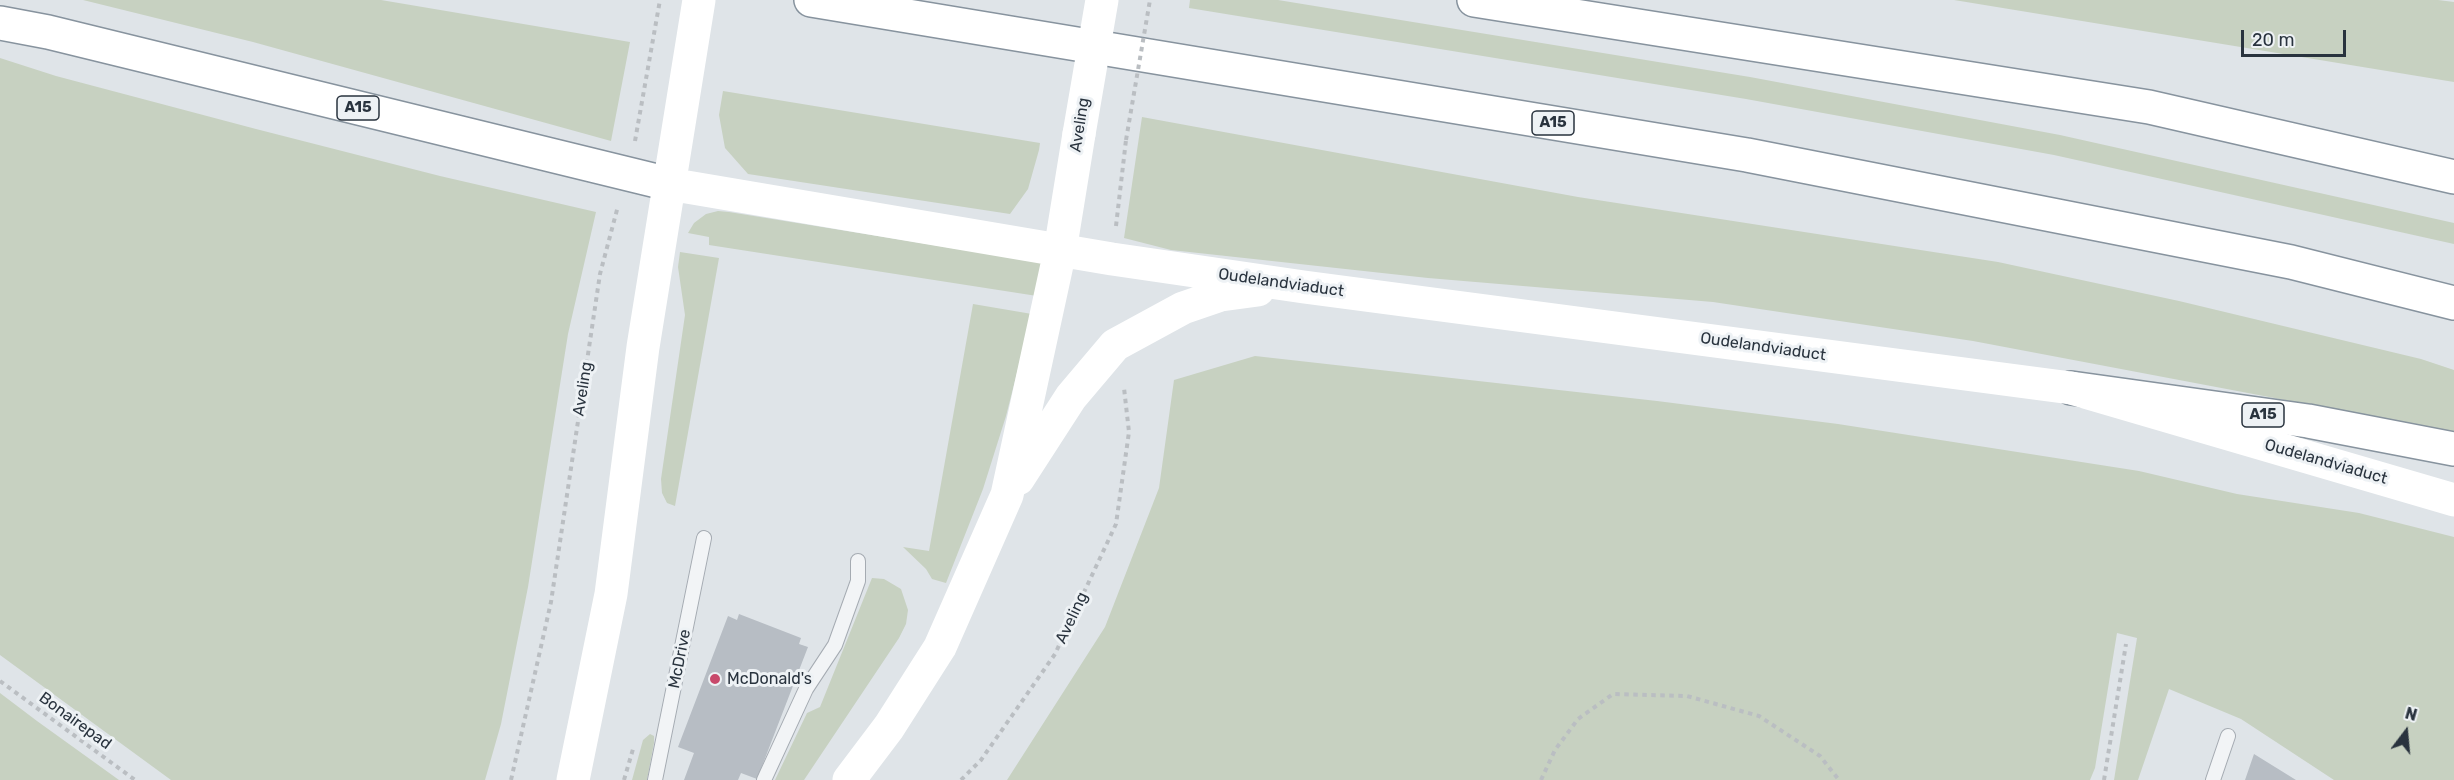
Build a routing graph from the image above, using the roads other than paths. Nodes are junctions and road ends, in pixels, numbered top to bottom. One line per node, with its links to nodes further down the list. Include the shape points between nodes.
1 (699, 0): 9 (main road)
2 (811, 0): 11 (main road, A15, via 1747,155)
3 (1102, 0): 10 (main road, Aveling, bridge)
4 (1474, 0): 8 (main road, via 2149,107)
5 (0, 11): 7 (lane)
6 (0, 23): 7 (main road, A15)
7 (48, 32): 9 (main road, A15)
8 (2454, 177)
9 (669, 184): 10 (main road); 22 (main road, via 611,594)
10 (1060, 251): 12 (main road, Oudelandviaduct); 17 (main road, Aveling)
11 (2291, 262): 13 (main road, A15); 14 (main road, A15)
12 (1304, 287): 15 (main road, Oudelandviaduct); 17 (main road, via 1221,295 1183,308 1115,345 1071,397)
13 (2454, 303)
14 (2454, 317)
15 (2072, 388): 16 (main road, A15, via 2308,421); 18 (main road, Oudelandviaduct)
16 (2454, 450)
17 (1007, 495): 25 (main road, Aveling, via 939,647 889,727)
18 (2454, 500)
19 (704, 538): 23 (lane, McDrive)
20 (858, 561): 24 (lane, via 858,581 835,645 806,689)
21 (2228, 736): 26 (lane)
22 (573, 780)
23 (655, 780)
24 (764, 780)
25 (849, 780)
26 (2213, 780)

